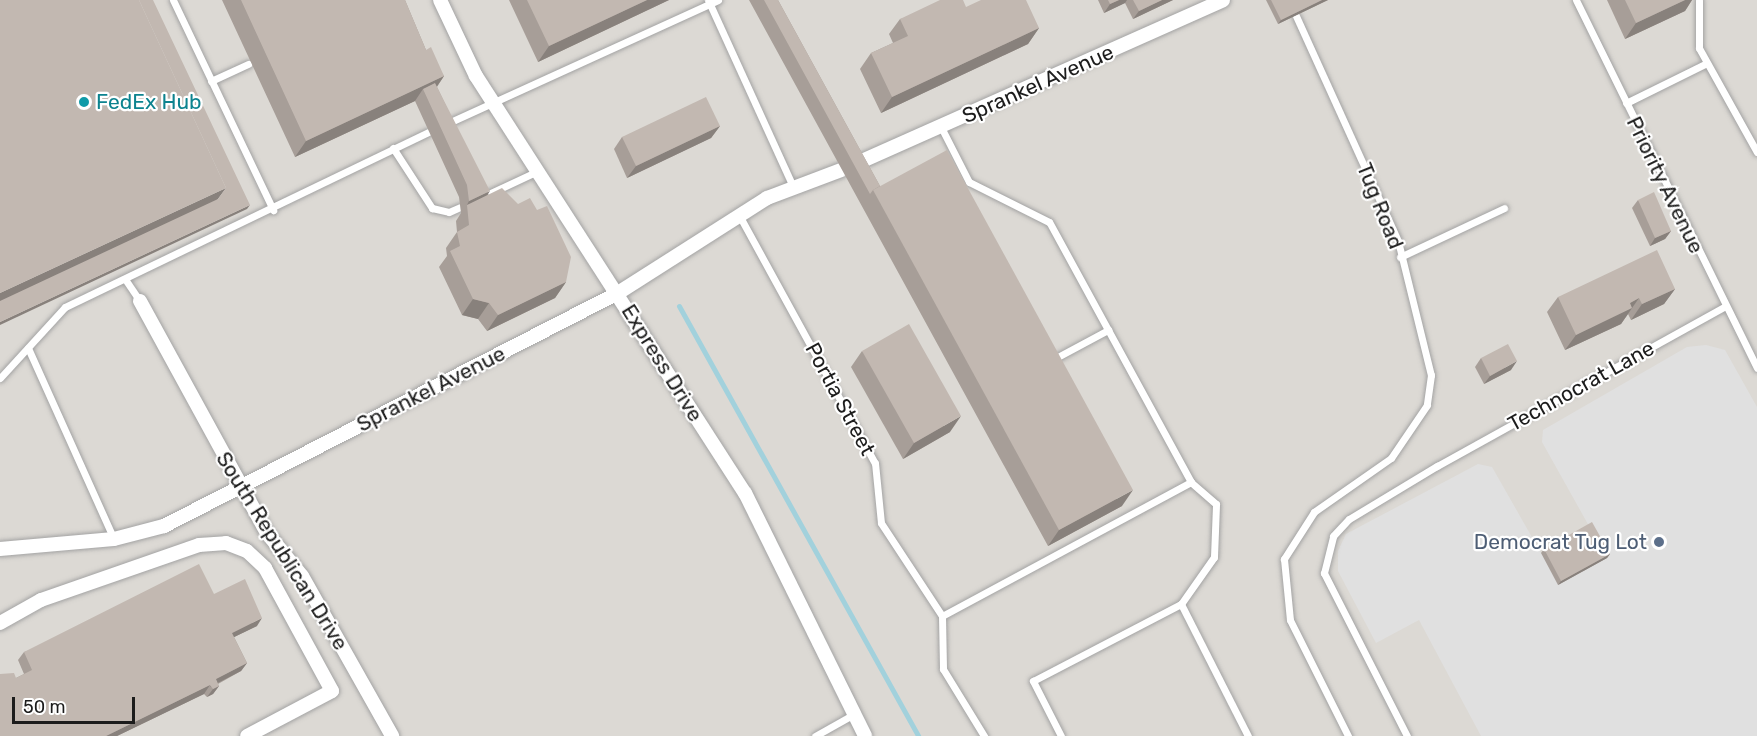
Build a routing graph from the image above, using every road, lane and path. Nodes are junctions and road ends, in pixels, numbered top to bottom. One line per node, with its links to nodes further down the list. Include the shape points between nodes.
1 (174, 0): 11 (lane)
2 (440, 0): 12 (street, Express Drive)
3 (718, 0): 7 (lane)
4 (1223, 0): 15 (street, Sprankel Avenue)
5 (1576, 0): 13 (lane, Priority Avenue)
6 (1699, 0): 9 (lane, via 1696,40)
7 (709, 2): 12 (lane); 20 (lane)
8 (1296, 16): 26 (lane, Tug Road, via 1390,219)
9 (1707, 63): 13 (lane); 18 (lane)
10 (248, 64): 11 (lane)
11 (212, 81): 24 (lane)
12 (494, 104): 14 (lane); 19 (street, Express Drive)
13 (1626, 104): 30 (lane, Priority Avenue)
14 (441, 126)
15 (941, 127): 20 (street, Sprankel Avenue); 31 (lane, via 969,182 1049,222)
16 (428, 132): 17 (lane)
17 (393, 148): 22 (lane, via 432,208 449,212); 24 (lane)
18 (1756, 155)
19 (538, 171): 21 (lane); 28 (street, Express Drive)
20 (794, 189): 25 (street, Sprankel Avenue)
21 (478, 199)
22 (460, 207)
23 (1504, 208): 26 (lane)
24 (273, 210): 27 (lane)
25 (739, 215): 28 (street, Sprankel Avenue); 41 (lane, Portia Street, via 875,463 881,523)
26 (1400, 257): 51 (lane, Tug Road, via 1431,375 1427,405 1391,458 1314,512 1284,559 1290,620)
27 (125, 279): 29 (lane); 32 (lane, via 65,308)
28 (618, 293): 37 (street, Sprankel Avenue); 43 (street, Express Drive, via 745,493)
29 (140, 301): 37 (street, South Republican Drive)
30 (1724, 307): 34 (lane, Priority Avenue); 52 (lane, Technocrat Lane, via 1437,465 1350,519 1325,553 1324,573)
31 (1108, 330): 33 (lane); 36 (lane)
32 (28, 348): 35 (lane); 38 (lane)
33 (1050, 362)
34 (1757, 368)
35 (0, 378)
36 (1191, 482): 40 (lane, via 1216,504 1214,557); 41 (lane)
37 (239, 485): 38 (street, Sprankel Avenue, via 164,526); 45 (street, South Republican Drive, via 267,534 302,576)
38 (114, 539): 39 (street, Sprankel Avenue)
39 (0, 549)
40 (1181, 604): 49 (lane, via 1033,681); 50 (lane)
41 (942, 616): 48 (lane, via 943,669)
42 (0, 623): 44 (street, via 41,600 199,545 226,543 247,551 265,568 332,691)
43 (854, 714): 46 (lane); 47 (street, Express Drive)
44 (247, 736)
45 (392, 736)
46 (814, 736)
47 (865, 736)
48 (984, 736)
49 (1061, 736)
50 (1248, 736)
51 (1348, 736)
52 (1407, 736)

